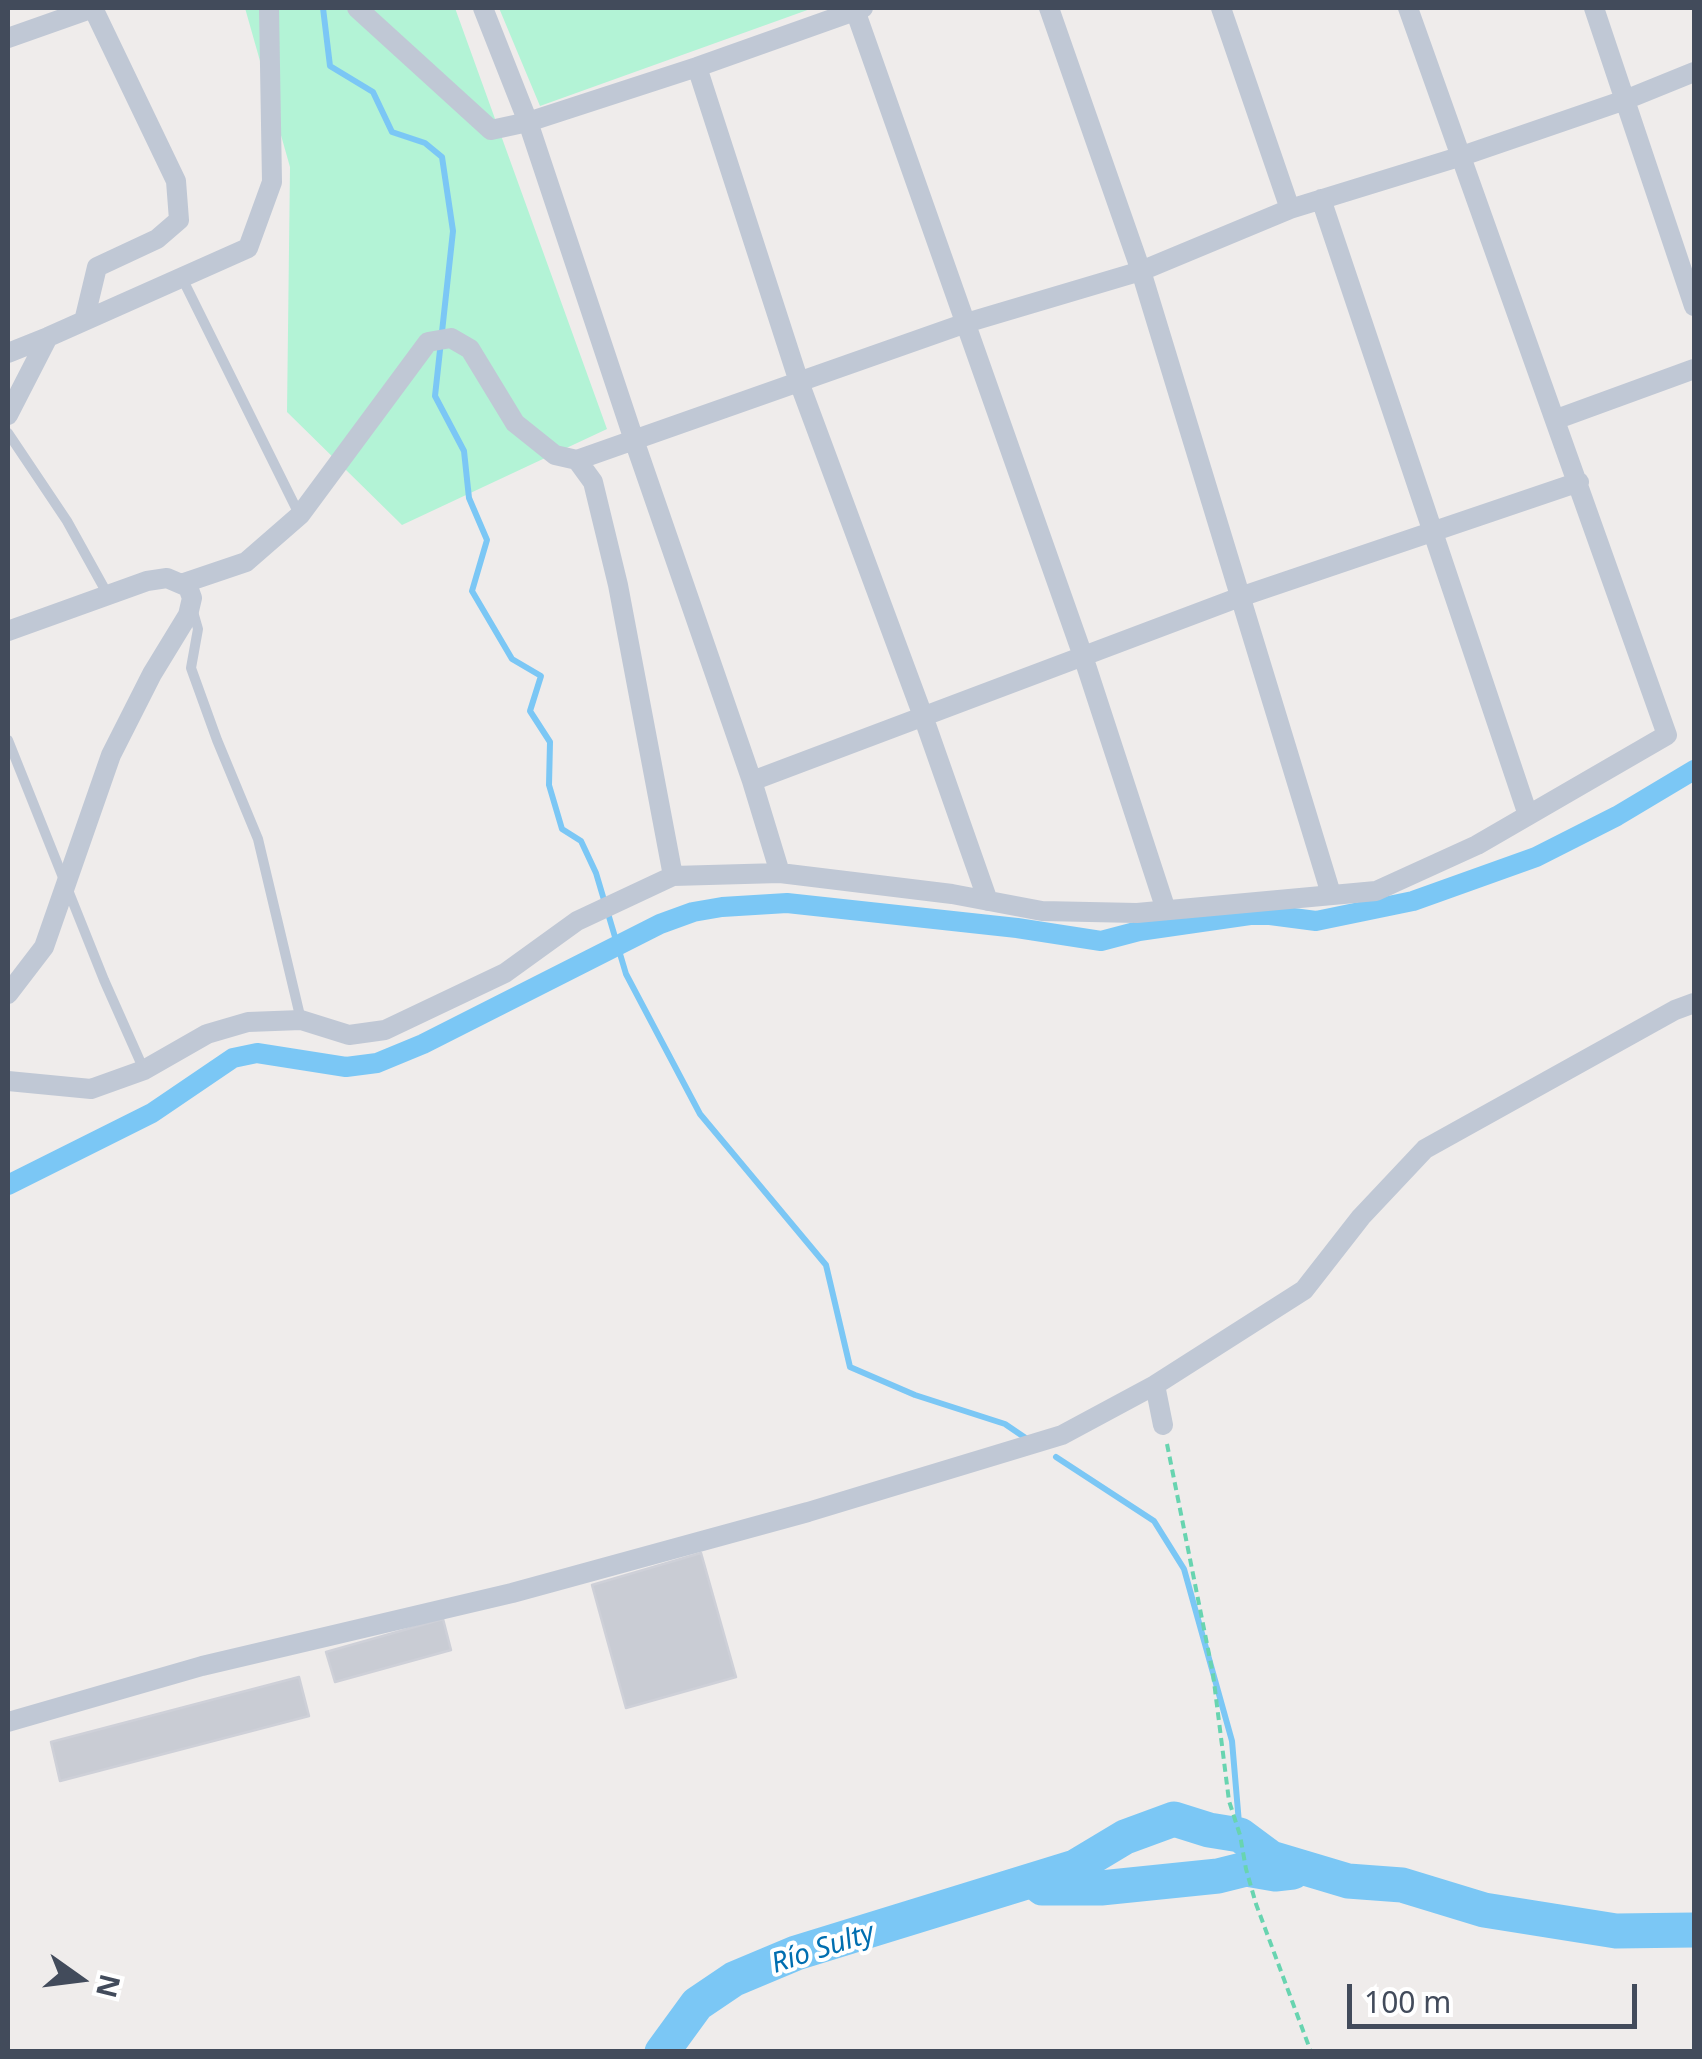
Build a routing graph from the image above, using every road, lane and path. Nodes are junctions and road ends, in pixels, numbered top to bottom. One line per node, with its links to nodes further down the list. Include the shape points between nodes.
1 (93, 8): 10 (street); 21 (street, via 176,180 179,220 158,239 97,267)
2 (269, 8): 19 (street, via 272,182 248,248)
3 (356, 8): 14 (street, via 491,130)
4 (483, 8): 14 (street)
5 (1049, 8): 18 (street)
6 (1221, 8): 17 (street)
7 (1408, 8): 15 (street)
8 (1594, 8): 13 (street)
9 (859, 9): 11 (street); 22 (street)
10 (8, 38)
11 (697, 67): 14 (street); 26 (street)
12 (1694, 72): 13 (street)
13 (1626, 100): 15 (street); 20 (street)
14 (528, 122): 30 (street)
15 (1462, 156): 16 (street); 28 (street)
16 (1321, 200): 17 (street); 34 (street)
17 (1290, 209): 18 (street)
18 (1140, 271): 22 (street); 37 (street)
19 (182, 278): 21 (street); 33 (lane)
20 (1694, 306)
21 (84, 322): 23 (street)
22 (966, 324): 26 (street); 39 (street)
23 (48, 338): 24 (street); 27 (street)
24 (8, 352)
25 (1694, 369): 28 (street)
26 (799, 382): 30 (street); 40 (street)
27 (8, 416)
28 (1556, 418): 32 (street)
29 (8, 433): 36 (lane)
30 (634, 440): 31 (street); 42 (street)
31 (577, 460): 33 (street, via 555,455 515,423 470,349 450,338 428,342); 45 (street, via 593,482 618,585)
32 (1579, 482): 34 (street); 43 (street, via 1667,734)
33 (300, 515): 35 (street, via 246,562)
34 (1433, 532): 37 (street); 43 (street)
35 (186, 593): 36 (street, via 167,578); 46 (street, via 188,615 111,755); 52 (lane, via 198,629 192,668 258,839)
36 (108, 595): 38 (street)
37 (1240, 597): 39 (street); 47 (street)
38 (8, 631)
39 (1083, 656): 40 (street); 49 (street)
40 (923, 716): 42 (street); 48 (street)
41 (8, 740): 46 (lane)
42 (752, 780): 44 (street)
43 (1528, 815): 47 (street, via 1376,891)
44 (780, 873): 45 (street); 48 (street)
45 (673, 876): 52 (street, via 577,922 505,972 385,1030 349,1035)
46 (66, 884): 50 (street, via 44,947); 53 (lane)
47 (1330, 894): 49 (street)
48 (988, 901): 49 (street, via 1042,910)
49 (1166, 910)
50 (8, 994)
51 (1694, 1003): 55 (street, via 1425,1149 1304,1290)
52 (301, 1020): 53 (street, via 248,1022 206,1034)
53 (144, 1070): 54 (street, via 92,1089)
54 (8, 1082)
55 (1155, 1385): 56 (street); 57 (street, via 1062,1435 808,1512)
56 (1163, 1425): 58 (path, via 1213,1674 1229,1801 1256,1904)
57 (8, 1722)
58 (1310, 2052)

